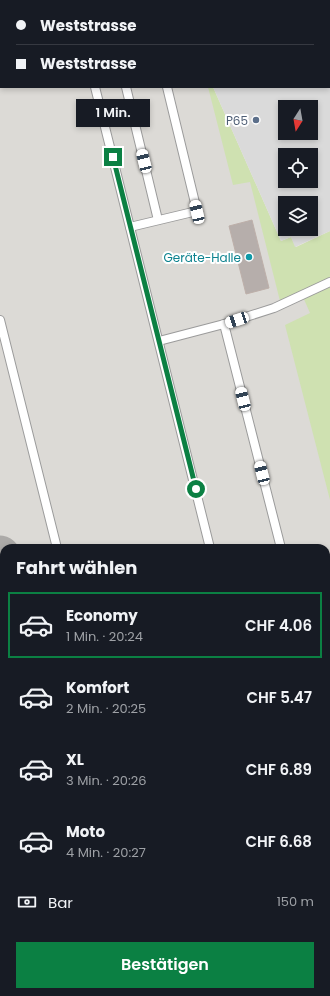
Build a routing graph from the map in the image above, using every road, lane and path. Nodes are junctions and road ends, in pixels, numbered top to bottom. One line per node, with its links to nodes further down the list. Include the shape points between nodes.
1 (95, 88): 5 (lane)
2 (126, 88): 4 (lane)
3 (167, 88): 4 (lane, via 197,212)
4 (158, 220): 5 (lane)
5 (130, 227): 9 (lane)
6 (330, 282): 8 (lane, via 274,308)
7 (0, 320): 10 (lane)
8 (224, 324): 9 (lane); 12 (lane)
9 (159, 341): 11 (lane)
10 (56, 544)
11 (209, 544)
12 (280, 544)

